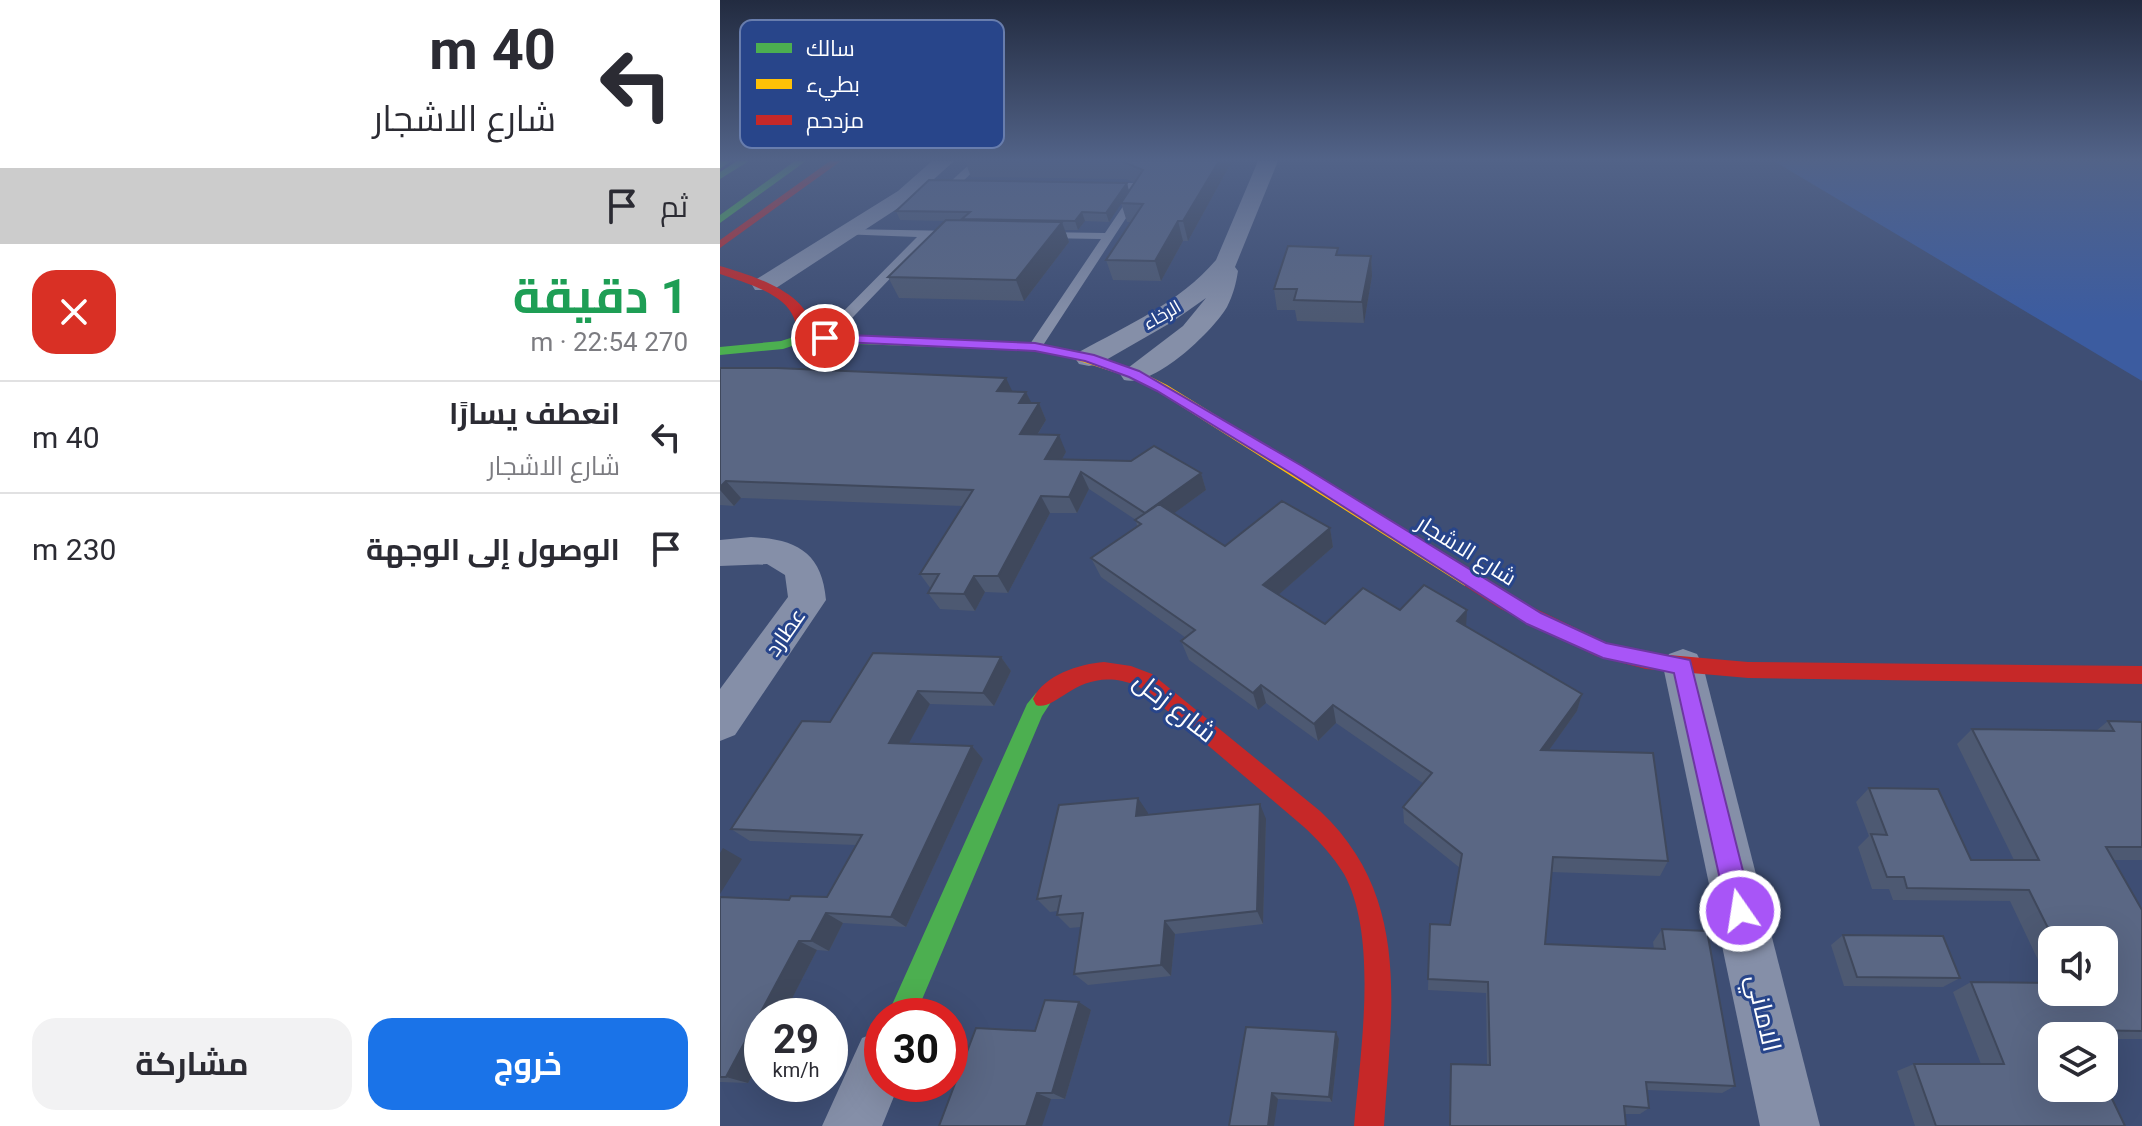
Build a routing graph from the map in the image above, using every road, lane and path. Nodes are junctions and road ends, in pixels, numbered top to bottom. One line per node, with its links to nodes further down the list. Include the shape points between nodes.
1 (764, 214): 10 (main road)
2 (872, 214): 5 (street)
3 (1123, 214): 9 (lane)
4 (1247, 214): 11 (street, الرخاء)
5 (844, 232): 6 (lane); 13 (street)
6 (927, 233): 7 (lane); 15 (lane)
7 (972, 234)
8 (1033, 235): 9 (lane)
9 (1108, 236): 16 (lane)
10 (722, 244)
11 (1227, 262): 18 (street, الرخاء, via 1189,300); 19 (street, الرخاء, via 1225,285 1202,325)
12 (720, 270): 13 (main road)
13 (764, 285): 14 (main road, via 796,306 805,325)
14 (803, 338): 15 (main road, شارع الاشجار); 17 (main road, شارع الاشجار)
15 (825, 338): 16 (main road, شارع الاشجار)
16 (1035, 347): 18 (main road, شارع الاشجار)
17 (720, 351)
18 (1089, 358): 19 (main road, شارع الاشجار)
19 (1134, 374): 21 (main road, شارع الاشجار, via 1534,618 1603,650)
20 (720, 553): 23 (street, عطارد, via 748,549 790,557 803,568 808,583 807,600)
21 (1683, 666): 22 (main road, شارع الاشجار); 28 (street, الاماني)
22 (2142, 675)
23 (720, 722)
24 (909, 998): 27 (main road, شارع زحل, via 1034,710 1065,679 1115,667 1132,671 1327,831 1355,869 1376,952)
25 (864, 1099): 26 (street)
26 (852, 1126)
27 (1369, 1126)
28 (1790, 1126)

